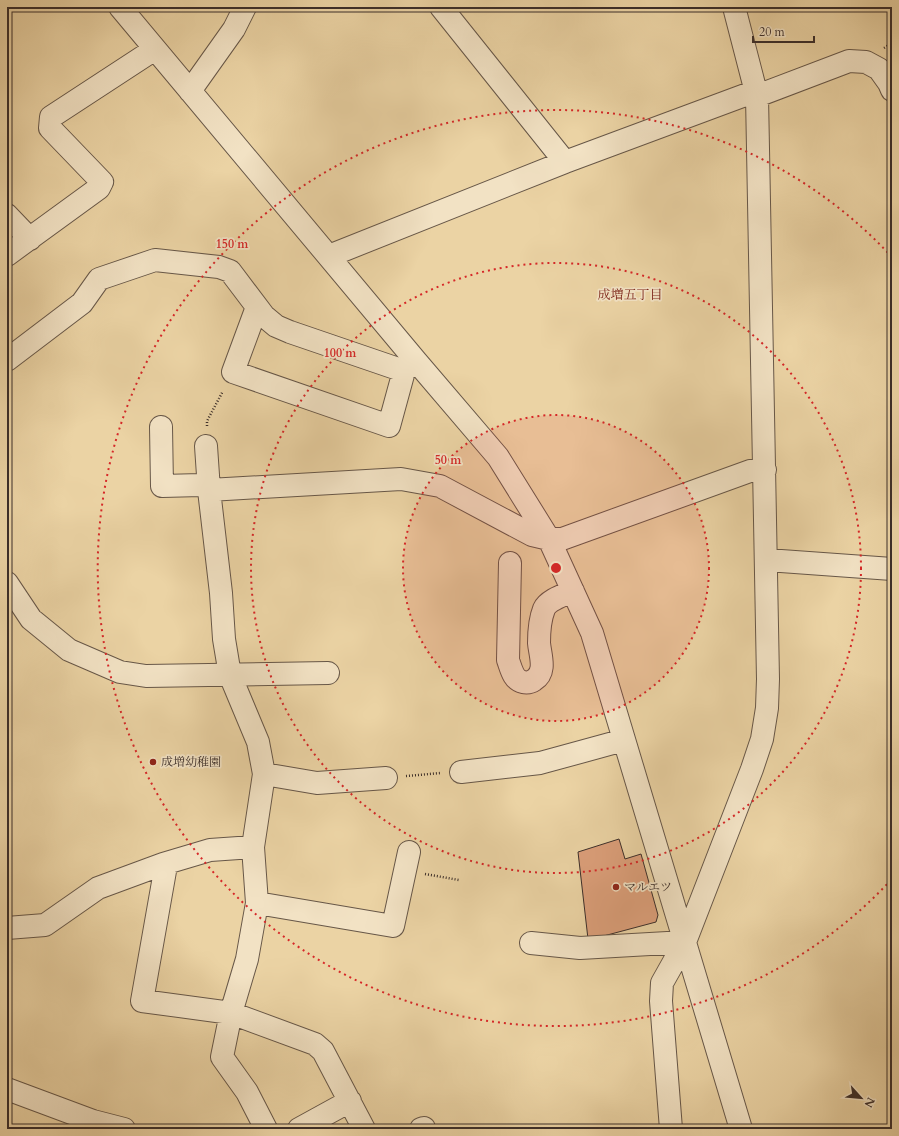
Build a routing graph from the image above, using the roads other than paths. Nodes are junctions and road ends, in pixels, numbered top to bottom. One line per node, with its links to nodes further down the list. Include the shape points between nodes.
1 (120, 7): 5 (street)
2 (245, 7): 7 (street, via 234,29)
3 (441, 7): 9 (street)
4 (734, 7): 8 (street)
5 (154, 49): 7 (street); 11 (street, via 51,117 50,128 102,182 99,188)
6 (892, 90): 8 (street, via 879,69 866,62 850,61)
7 (190, 91): 13 (street)
8 (756, 93): 9 (street); 19 (street)
9 (565, 162): 13 (street)
10 (7, 215): 11 (street)
11 (30, 239): 12 (street)
12 (7, 256)
13 (329, 256): 16 (street)
14 (257, 307): 15 (street, via 230,271 219,267 155,260 99,279 82,303); 16 (street, via 276,326 290,332 348,353); 16 (street, via 231,375 388,426)
15 (7, 360)
16 (410, 366): 21 (street, via 498,457)
17 (161, 427): 20 (street, via 162,486 201,485)
18 (206, 446): 20 (street)
19 (765, 470): 21 (street, via 750,471 562,539); 22 (street)
20 (209, 490): 21 (street, via 401,479 440,486 532,536); 28 (street)
21 (549, 539): 26 (street)
22 (767, 560): 24 (street); 38 (street, via 768,679 762,740)
23 (510, 563): 26 (street, via 508,660 513,675 522,682 530,682 539,677 542,668 539,643 544,607 554,599)
24 (892, 569)
25 (7, 583): 28 (street, via 31,619 69,650 120,672 146,676)
26 (573, 591): 29 (street, via 592,633)
27 (328, 673): 28 (street)
28 (230, 675): 31 (street, via 258,742)
29 (624, 740): 30 (street, via 540,763); 38 (street)
30 (461, 772)
31 (264, 774): 32 (street, via 317,783); 33 (street)
32 (386, 778)
33 (253, 847): 35 (street, via 210,850); 36 (street)
34 (407, 861): 36 (street, via 393,926)
35 (163, 864): 37 (street, via 98,888 44,925); 40 (street, via 165,871 142,1001)
36 (257, 903): 40 (street, via 247,959)
37 (7, 928)
38 (685, 942): 39 (street, via 580,948); 47 (street, via 662,983 661,1001); 48 (street)
39 (531, 943)
40 (231, 1013): 42 (street, via 315,1044 323,1051); 44 (street, via 222,1057 247,1092)
41 (7, 1089): 43 (street, via 93,1121)
42 (350, 1101): 45 (street); 46 (street)
43 (124, 1129)
44 (266, 1129)
45 (299, 1129)
46 (364, 1129)
47 (671, 1129)
48 (740, 1129)

